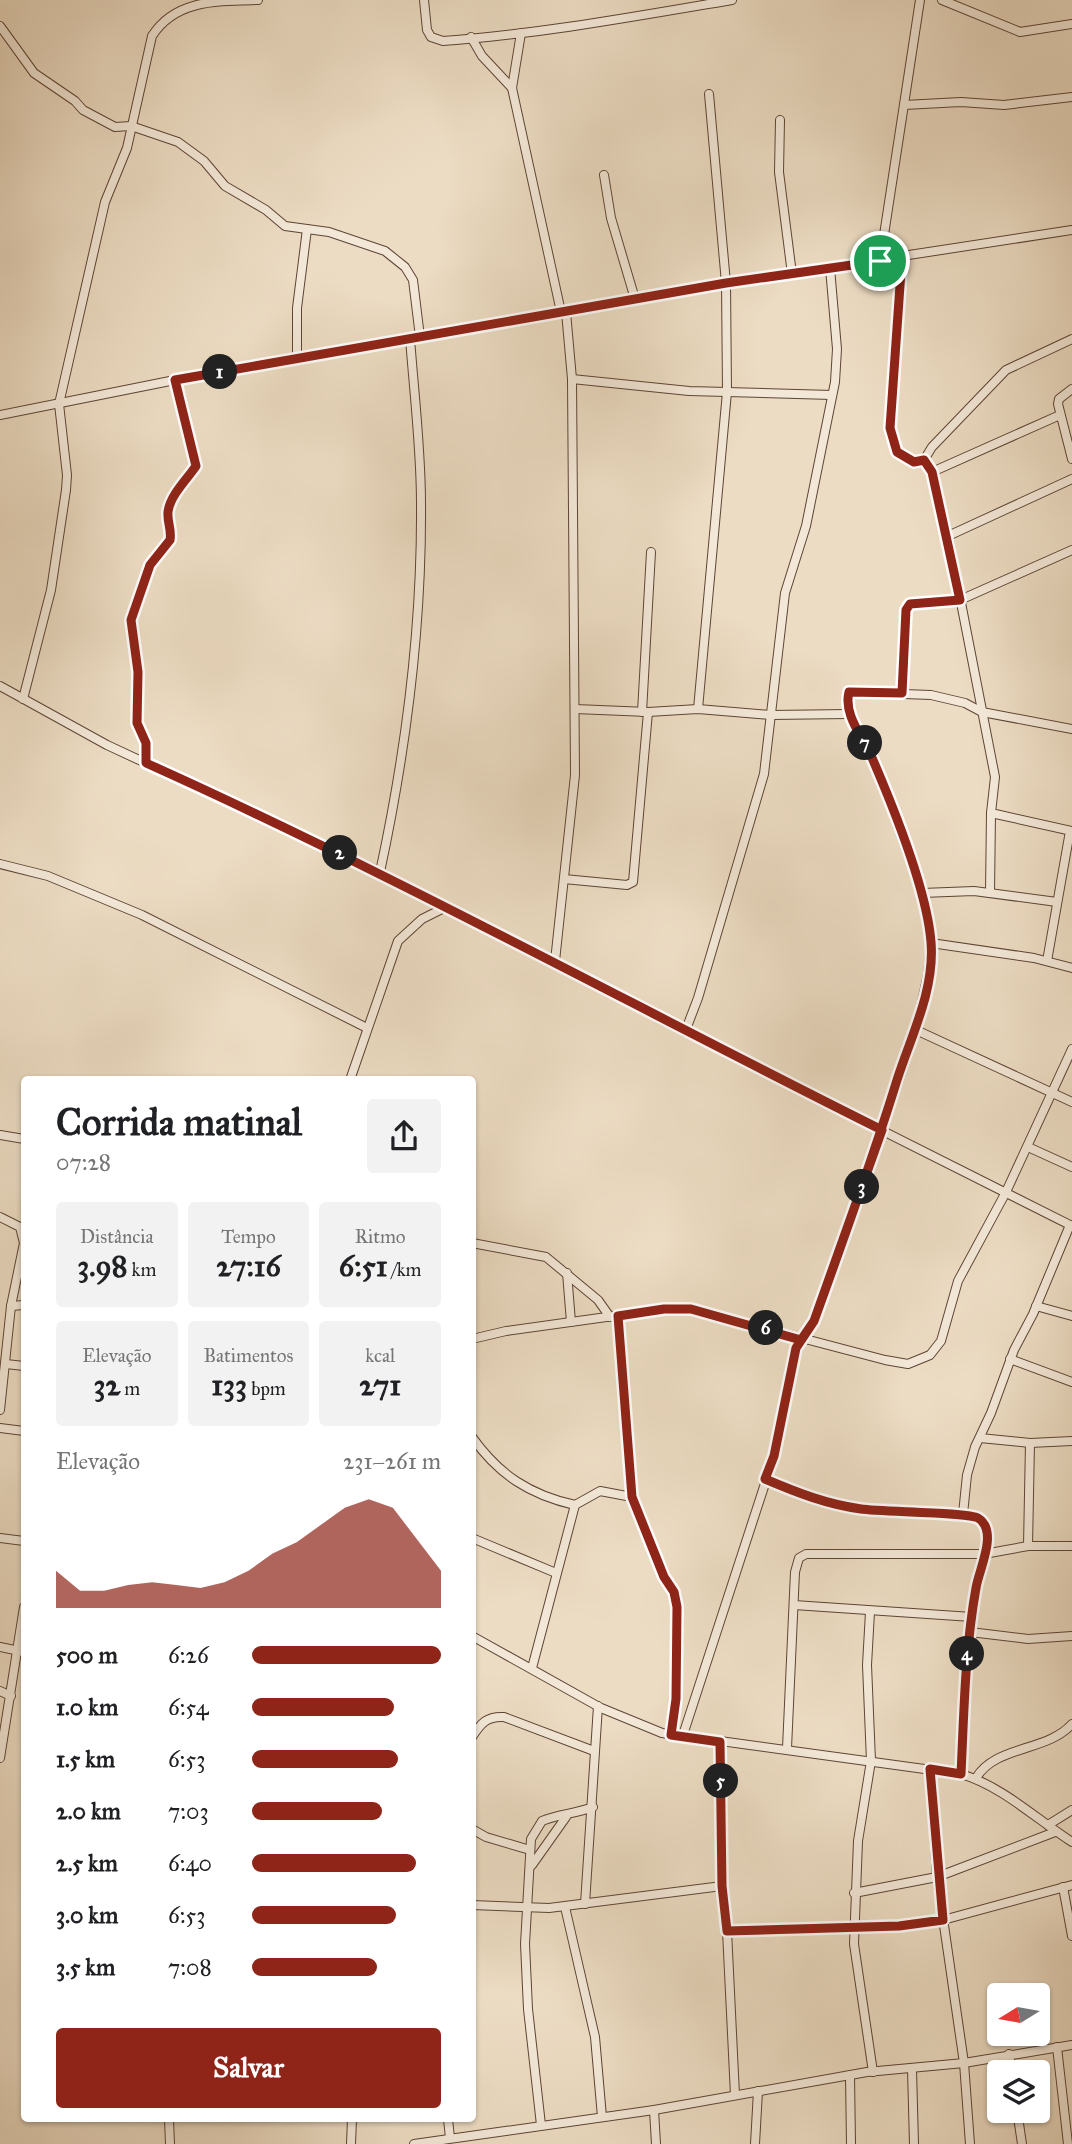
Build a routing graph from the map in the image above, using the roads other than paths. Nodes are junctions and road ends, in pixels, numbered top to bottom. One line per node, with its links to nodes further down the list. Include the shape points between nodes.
1 (258, 0): 6 (street)
2 (424, 0): 10 (street, via 431,37 443,41)
3 (732, 0): 9 (street)
4 (920, 0): 14 (street)
5 (942, 0): 7 (street, via 1020,32)
6 (182, 1): 16 (street, via 152,36)
7 (1072, 24)
8 (0, 26): 16 (street, via 34,74 115,127)
9 (521, 33): 10 (street); 11 (street)
10 (471, 37): 11 (street)
11 (512, 88): 26 (street)
12 (709, 94): 24 (street)
13 (1072, 97): 14 (street, via 1004,105)
14 (904, 106): 21 (street)
15 (780, 120): 23 (street, via 779,172)
16 (131, 126): 18 (street, via 178,142 204,161 225,186 285,226); 36 (street, via 105,202)
17 (604, 175): 25 (street, via 611,218)
18 (307, 229): 27 (street, via 385,251 405,267 413,280); 30 (street, via 296,321)
19 (1072, 230): 20 (street)
20 (902, 257): 21 (street); 40 (street, via 890,428 897,452 914,462)
21 (880, 261): 22 (street)
22 (830, 268): 23 (street); 35 (street, via 837,364)
23 (792, 274): 24 (street)
24 (726, 283): 25 (street); 34 (street)
25 (635, 299): 26 (street)
26 (563, 312): 27 (street); 31 (street)
27 (420, 337): 28 (street)
28 (410, 338): 30 (street); 61 (street, via 421,501 419,597 396,801)
29 (1072, 339): 40 (street, via 1006,370)
30 (297, 358): 32 (street)
31 (572, 379): 34 (street); 50 (street)
32 (175, 380): 36 (street); 57 (street, via 196,466 185,475 171,502 170,540 150,565 131,620 138,672 137,723 146,743)
33 (1072, 389): 38 (street, via 1059,400)
34 (727, 392): 35 (street); 51 (street)
35 (832, 395): 55 (street, via 806,526 785,593)
36 (59, 404): 37 (street); 49 (street, via 66,490 51,590)
37 (0, 415)
38 (1060, 415): 39 (street); 41 (street)
39 (1072, 457)
40 (924, 460): 41 (street)
41 (932, 472): 43 (street)
42 (1072, 479): 43 (street)
43 (948, 536): 46 (street)
44 (1072, 550): 46 (street)
45 (651, 552): 52 (street)
46 (960, 600): 48 (street, via 910,604 906,610); 53 (street)
47 (0, 686): 49 (street)
48 (902, 693): 53 (street, via 960,701); 54 (street, via 849,692)
49 (23, 699): 57 (street)
50 (575, 709): 52 (street); 62 (street, via 575,775)
51 (698, 709): 52 (street); 55 (street)
52 (645, 712): 62 (street, via 633,882 627,886)
53 (982, 712): 56 (street); 58 (street, via 995,777)
54 (849, 714): 55 (street); 63 (street, via 874,760)
55 (771, 715): 73 (street, via 756,805)
56 (1072, 729)
57 (146, 763): 61 (street)
58 (991, 813): 59 (street); 64 (street)
59 (1071, 831): 65 (street)
60 (0, 864): 71 (street, via 48,876 142,915)
61 (380, 872): 66 (street)
62 (564, 879): 68 (street)
63 (922, 892): 64 (street); 67 (street)
64 (990, 893): 65 (street)
65 (1057, 902): 69 (street)
66 (444, 908): 68 (street); 71 (street, via 422,919 398,941)
67 (931, 943): 69 (street); 72 (street)
68 (555, 961): 73 (street)
69 (1047, 961): 70 (street)
70 (1072, 968)
71 (367, 1028): 75 (street)
72 (916, 1030): 76 (street); 78 (street)
73 (685, 1032): 78 (street)
74 (1072, 1049): 76 (street)
75 (351, 1076)
76 (1050, 1092): 77 (street); 81 (street)
77 (1072, 1102)
78 (882, 1130): 83 (street); 98 (street, via 814,1321)
79 (0, 1135): 80 (street)
80 (21, 1138)
81 (1028, 1147): 82 (street); 83 (street)
82 (1072, 1167)
83 (1006, 1192): 85 (street); 98 (street, via 958,1282 941,1340 930,1355 897,1363)
84 (0, 1217): 86 (street)
85 (1071, 1226): 91 (street)
86 (21, 1229)
87 (476, 1244): 89 (street, via 547,1257)
88 (21, 1253): 92 (street)
89 (567, 1273): 94 (street); 96 (street)
90 (21, 1306): 92 (street)
91 (1036, 1306): 95 (street); 99 (street)
92 (11, 1311): 93 (street); 100 (street)
93 (0, 1315)
94 (614, 1316): 96 (street); 98 (street, via 691,1309); 111 (street)
95 (1072, 1317)
96 (571, 1322): 97 (street)
97 (476, 1338)
98 (801, 1340): 110 (street)
99 (1010, 1359): 102 (street); 106 (street)
100 (6, 1364): 101 (street); 103 (street)
101 (21, 1366)
102 (1072, 1382)
103 (0, 1410)
104 (0, 1428): 105 (street)
105 (21, 1431)
106 (980, 1438): 109 (street); 113 (street, via 967,1475)
107 (1072, 1441): 109 (street)
108 (476, 1442): 112 (street, via 508,1478 548,1499)
109 (1030, 1443): 117 (street)
110 (765, 1479): 113 (street, via 822,1503 885,1512); 137 (street)
111 (632, 1497): 112 (street, via 600,1490); 136 (street, via 677,1607)
112 (575, 1505): 120 (street)
113 (962, 1514): 119 (street, via 984,1523)
114 (0, 1538): 116 (street)
115 (476, 1540): 120 (street)
116 (21, 1541)
117 (1028, 1546): 118 (street); 119 (street)
118 (1072, 1546)
119 (984, 1554): 121 (street, via 806,1554 799,1558 795,1572); 123 (street)
120 (556, 1573): 130 (street)
121 (794, 1605): 122 (street); 139 (street)
122 (870, 1612): 123 (street); 142 (street)
123 (972, 1617): 124 (street)
124 (970, 1632): 125 (street, via 1028,1639); 144 (street)
125 (1072, 1636)
126 (476, 1638): 130 (street)
127 (0, 1647): 128 (street)
128 (21, 1651)
129 (21, 1655): 132 (street)
130 (532, 1668): 133 (street)
131 (0, 1691): 132 (street)
132 (11, 1696): 141 (street)
133 (598, 1706): 136 (street); 140 (street)
134 (1072, 1724): 145 (street, via 1049,1742 997,1759)
135 (476, 1731): 140 (street, via 489,1718 504,1717)
136 (671, 1735): 137 (street)
137 (682, 1738): 138 (street)
138 (720, 1742): 139 (street); 157 (street)
139 (788, 1748): 142 (street)
140 (594, 1751): 146 (street)
141 (0, 1758)
142 (871, 1761): 143 (street); 159 (street)
143 (930, 1769): 144 (street); 155 (street)
144 (961, 1774): 145 (street)
145 (976, 1778): 149 (street)
146 (593, 1807): 148 (street); 161 (street)
147 (1072, 1810): 149 (street)
148 (566, 1817): 153 (street, via 542,1821); 154 (street)
149 (1048, 1825): 151 (street)
150 (476, 1831): 153 (street)
151 (1055, 1832): 152 (street); 155 (street)
152 (1072, 1842)
153 (530, 1850): 154 (street)
154 (532, 1864): 163 (street)
155 (937, 1877): 159 (street); 164 (street)
156 (1072, 1885): 158 (street)
157 (722, 1886): 161 (street); 166 (street)
158 (1062, 1887): 164 (street); 167 (street)
159 (854, 1893): 165 (street)
160 (476, 1905): 163 (street)
161 (585, 1905): 162 (street)
162 (565, 1907): 163 (street); 180 (street, via 595,2037)
163 (528, 1908): 185 (street, via 528,2009)
164 (943, 1920): 165 (street); 172 (street)
165 (853, 1926): 166 (street); 174 (street)
166 (727, 1931): 177 (street)
167 (1072, 1936)
168 (1072, 2045): 169 (street)
169 (1057, 2047): 170 (street); 179 (street)
170 (1009, 2054): 171 (street); 172 (street)
171 (1010, 2060)
172 (964, 2063): 173 (street); 196 (street)
173 (912, 2068): 174 (street); 195 (street)
174 (873, 2072): 175 (street)
175 (850, 2075): 176 (street); 194 (street)
176 (758, 2091): 177 (street); 193 (street)
177 (735, 2095): 178 (street)
178 (654, 2110): 180 (street); 192 (street)
179 (1068, 2113): 188 (street)
180 (603, 2117): 185 (street)
181 (169, 2122): 189 (street)
182 (352, 2122): 190 (street)
183 (448, 2122): 186 (street)
184 (1019, 2123): 197 (street)
185 (541, 2125): 187 (street)
186 (450, 2138): 187 (street); 191 (street)
187 (473, 2139)
188 (1069, 2143)
189 (170, 2144)
190 (351, 2144)
191 (414, 2144)
192 (656, 2144)
193 (755, 2144)
194 (851, 2144)
195 (914, 2144)
196 (970, 2144)
197 (1022, 2144)

